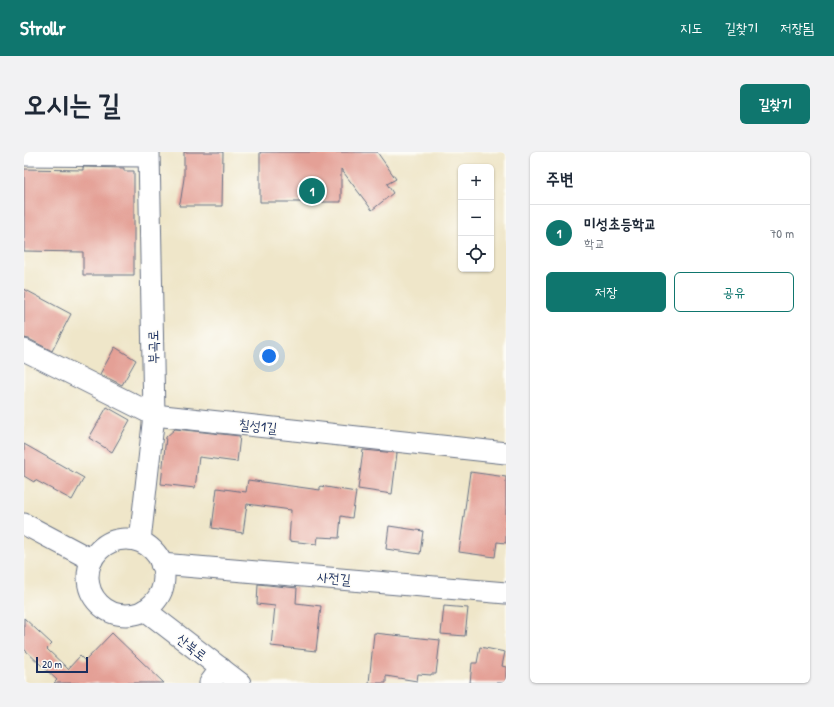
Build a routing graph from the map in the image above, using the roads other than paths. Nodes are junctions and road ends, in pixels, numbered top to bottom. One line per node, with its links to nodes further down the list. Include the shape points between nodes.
1 (148, 154): 2 (street); 4 (street, 부곡로)
2 (24, 155)
3 (24, 350): 4 (street, 칠성1길)
4 (154, 415): 5 (street, 칠성1길); 7 (street, 부곡로)
5 (506, 453)
6 (24, 524): 8 (street)
7 (140, 541): 8 (street, via 128,538 115,540 104,545); 9 (street, via 151,548)
8 (92, 560): 11 (street, via 87,577 95,601 104,609 116,614 129,616)
9 (161, 564): 10 (street, 사전길); 11 (street, via 164,570 164,583 160,595)
10 (506, 593)
11 (145, 610): 12 (street, 산북로)
12 (215, 676): 13 (street, 산북로)
13 (240, 683)

